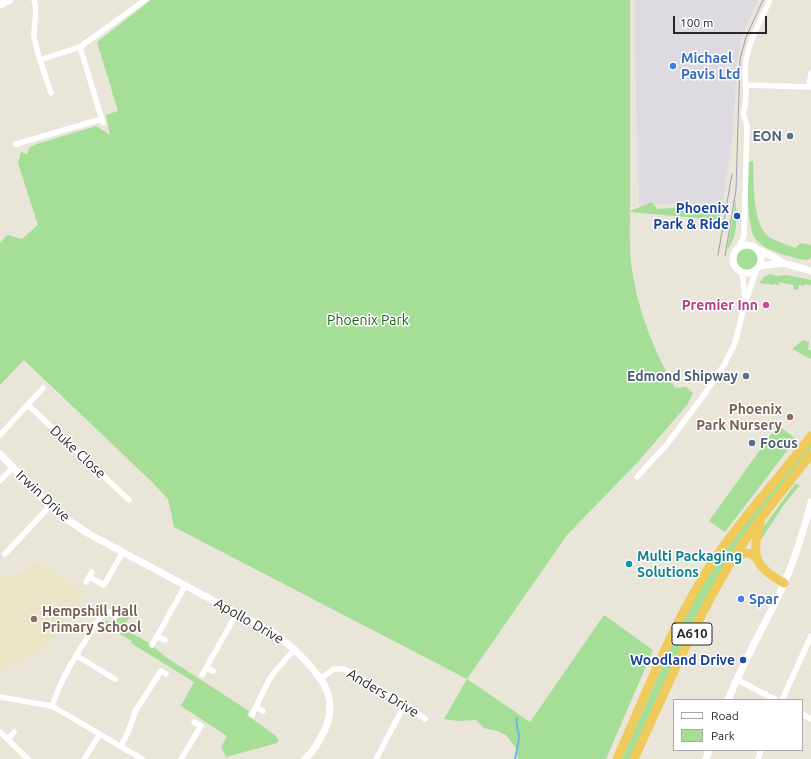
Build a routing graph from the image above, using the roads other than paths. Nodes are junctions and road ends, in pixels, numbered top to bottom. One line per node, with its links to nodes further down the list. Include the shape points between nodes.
1 (10, 0): 5 (street)
2 (34, 0): 7 (street, via 34,34)
3 (145, 0): 6 (street)
4 (770, 0): 9 (street, via 749,44)
5 (0, 5)
6 (80, 47): 7 (street); 12 (street, via 102,121)
7 (40, 60): 11 (street)
8 (811, 73): 10 (street)
9 (745, 85): 10 (street); 15 (street, via 745,109 742,112 746,126 746,206 744,236)
10 (810, 87)
11 (51, 93)
12 (24, 142): 13 (street); 14 (street)
13 (16, 144)
14 (25, 148)
15 (739, 247): 16 (street, via 750,245); 20 (street, via 734,253 733,262)
16 (759, 250): 17 (street); 18 (street, via 762,258)
17 (783, 264): 18 (street, via 770,264); 19 (street)
18 (758, 268): 20 (street, via 749,274); 21 (street)
19 (811, 271)
20 (741, 272): 21 (street, via 744,279)
21 (745, 303): 29 (street, via 735,343 724,365 668,443)
22 (43, 388): 23 (street)
23 (28, 405): 24 (street); 31 (street, Duke Close)
24 (0, 435)
25 (811, 436): 80 (highway, A610, via 729,538 696,589)
26 (0, 454): 28 (street, Irwin Drive)
27 (811, 454): 34 (highway, A610)
28 (13, 467): 30 (street); 33 (street, Irwin Drive)
29 (637, 477)
30 (0, 481)
31 (129, 500)
32 (811, 502): 41 (street)
33 (50, 506): 35 (street, Irwin Drive); 37 (street)
34 (762, 516): 38 (highway, A610); 39 (highway, via 756,541)
35 (89, 534): 36 (street, Apollo Drive)
36 (123, 552): 40 (street, via 104,585); 42 (street, Apollo Drive)
37 (9, 553)
38 (736, 554): 39 (highway, via 748,553); 81 (highway, A610, via 704,611)
39 (756, 557): 41 (highway, via 764,570)
40 (89, 577)
41 (784, 584): 56 (street)
42 (185, 586): 43 (street, Apollo Drive); 45 (street)
43 (237, 613): 49 (street, Apollo Drive, via 274,633); 51 (street)
44 (116, 616): 50 (street, via 105,610)
45 (157, 636): 47 (street); 48 (street)
46 (811, 636): 61 (street)
47 (165, 640)
48 (152, 645)
49 (295, 649): 57 (street, Apollo Drive); 64 (street, via 273,675)
50 (77, 656): 55 (street); 63 (street, via 56,693)
51 (207, 668): 52 (street); 54 (street)
52 (213, 671)
53 (166, 674): 73 (street, via 161,671 136,710)
54 (202, 675)
55 (115, 679)
56 (736, 679): 59 (street); 60 (street)
57 (320, 680): 62 (street, Anders Drive, via 334,669 344,669); 78 (street, Apollo Drive, via 329,697 329,716 320,740)
58 (0, 697): 63 (street)
59 (728, 699)
60 (774, 699)
61 (782, 699)
62 (405, 704): 67 (street, Anders Drive); 79 (street)
63 (52, 706): 71 (street)
64 (256, 707): 65 (street); 66 (street)
65 (263, 711)
66 (252, 715)
67 (425, 719)
68 (194, 722): 77 (street, via 201,726)
69 (0, 732): 72 (street)
70 (14, 732): 72 (street)
71 (100, 734): 73 (street); 75 (street)
72 (8, 739): 74 (street)
73 (121, 746): 76 (street)
74 (28, 759)
75 (84, 759)
76 (142, 759)
77 (181, 759)
78 (305, 759)
79 (376, 759)
80 (617, 759)
81 (634, 759)

